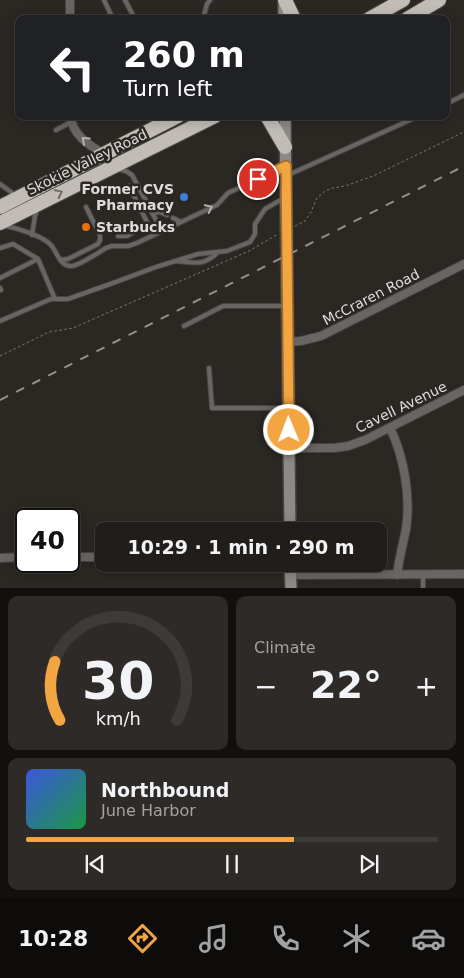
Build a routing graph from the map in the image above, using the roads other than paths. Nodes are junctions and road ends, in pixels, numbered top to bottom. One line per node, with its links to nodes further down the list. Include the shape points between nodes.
1 (70, 0): 8 (street)
2 (104, 0): 9 (lane)
3 (125, 0): 10 (lane)
4 (210, 0): 11 (lane)
5 (284, 0): 12 (highway)
6 (403, 0): 13 (highway)
7 (439, 0): 14 (highway)
8 (70, 15)
9 (111, 15)
10 (132, 15)
11 (205, 15)
12 (284, 15)
13 (376, 15)
14 (414, 15)
15 (464, 95): 16 (lane)
16 (450, 102)
17 (70, 120): 24 (lane)
18 (72, 120): 26 (street, one-way to 18, via 79,135)
19 (170, 120): 26 (highway, Skokie Valley Road)
20 (207, 120): 27 (highway, Skokie Valley Road)
21 (269, 120): 25 (highway)
22 (285, 120): 25 (street)
23 (409, 120): 28 (lane)
24 (56, 130)
25 (286, 147): 28 (street)
26 (104, 154): 31 (highway, Skokie Valley Road)
27 (110, 168): 33 (highway, Skokie Valley Road, one-way to 27); 36 (lane, via 126,171 132,176)
28 (286, 171): 32 (street); 39 (lane, one-way to 28, via 217,204 228,192)
29 (0, 184): 31 (lane)
30 (129, 186): 41 (lane, via 148,224)
31 (19, 197): 34 (highway, Skokie Valley Road)
32 (286, 197): 47 (lane, via 265,209 255,224 255,234 250,242); 54 (street)
33 (40, 203): 40 (highway, Skokie Valley Road); 44 (lane)
34 (0, 207)
35 (86, 207): 49 (lane, via 100,240 68,259)
36 (152, 213): 37 (lane); 43 (lane)
37 (167, 215)
38 (173, 218): 39 (lane)
39 (181, 222): 43 (lane)
40 (0, 224): 44 (lane)
41 (144, 226)
42 (139, 229): 45 (lane, via 127,236)
43 (162, 231): 49 (lane, via 132,245 106,248 73,266 66,266)
44 (32, 235): 49 (lane, via 44,239)
45 (118, 236)
46 (0, 248): 48 (lane, via 13,244)
47 (219, 252): 50 (lane); 50 (lane, via 203,263)
48 (38, 259): 52 (lane); 53 (lane)
49 (60, 260)
50 (174, 261): 53 (lane, via 68,299)
51 (464, 264): 57 (street, McCraren Road, via 321,336)
52 (0, 278)
53 (54, 299): 55 (lane)
54 (287, 306): 56 (lane, via 223,306); 57 (street)
55 (0, 321)
56 (184, 326)
57 (287, 342): 60 (street)
58 (209, 368): 60 (lane, via 212,408)
59 (464, 390): 61 (street, Cavell Avenue)
60 (288, 408): 62 (street)
61 (390, 428): 62 (street, Cavell Avenue, via 348,446); 72 (street, via 401,460 407,500 406,529)
62 (289, 448): 63 (street)
63 (290, 522)
64 (15, 557): 67 (street)
65 (80, 557): 66 (street)
66 (95, 557)
67 (0, 558)
68 (290, 572): 73 (street)
69 (344, 572): 72 (street)
70 (423, 574): 71 (street); 72 (street); 74 (lane)
71 (464, 574)
72 (397, 575)
73 (291, 588)
74 (422, 588)

